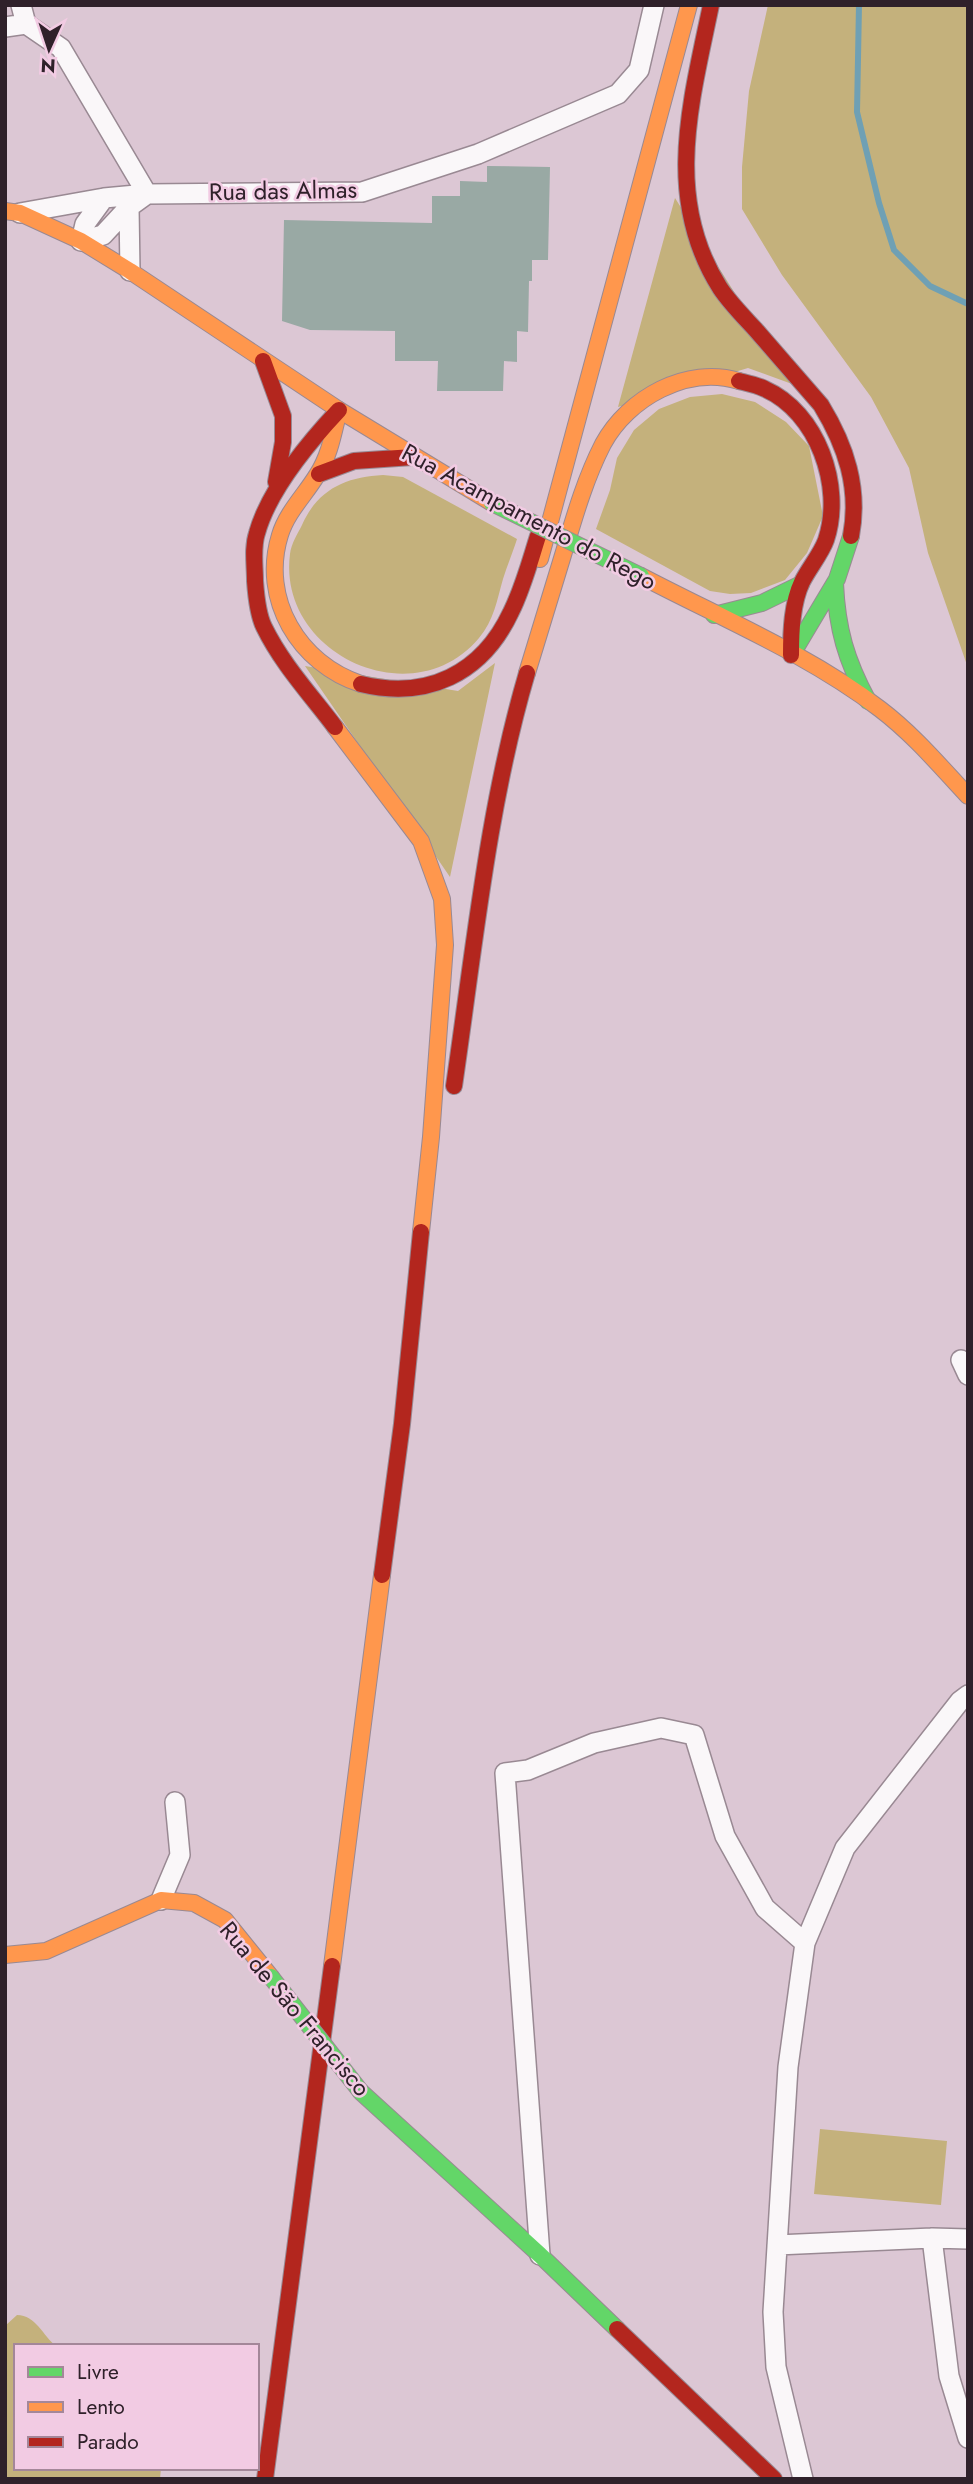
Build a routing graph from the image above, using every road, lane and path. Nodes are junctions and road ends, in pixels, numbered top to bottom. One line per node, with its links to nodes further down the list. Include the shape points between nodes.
1 (654, 5): 7 (street, Rua das Almas, via 639,70 618,94 478,154 362,192)
2 (689, 5): 16 (main road)
3 (710, 5): 6 (main road); 21 (main road, via 685,137 685,196 692,232 721,290 821,405 847,452 854,513)
4 (23, 15): 5 (street); 7 (street, via 61,48)
5 (5, 27)
6 (671, 140)
7 (147, 194): 8 (street, Rua das Almas); 9 (street)
8 (104, 198): 10 (street, Rua das Almas); 11 (street, via 85,224)
9 (129, 207): 11 (street, via 103,235); 12 (street)
10 (12, 212): 11 (main road, Rua Acampamento do Rego)
11 (81, 241): 12 (main road, Rua Acampamento do Rego)
12 (130, 271): 13 (main road, Rua Acampamento do Rego)
13 (263, 361): 14 (main road, Rua Acampamento do Rego); 19 (main road, via 283,416)
14 (339, 410): 17 (main road, Rua Acampamento do Rego); 18 (main road); 19 (main road, via 309,442)
15 (590, 436): 20 (main road)
16 (568, 452): 18 (main road, via 514,607 498,634 453,677 417,688 387,690 351,681 322,666 284,618 276,588 279,538 288,514); 24 (main road)
17 (414, 457): 18 (main road, via 354,461); 23 (main road, Rua Acampamento do Rego, bridge, via 492,503)
18 (319, 474)
19 (274, 494): 30 (main road, via 256,534 254,554 263,625 286,663 421,841 442,899 445,945)
20 (577, 508): 22 (main road, via 604,443 644,398 668,385 702,377 734,379 766,389 811,431 824,455 831,485 826,541); 29 (main road, via 515,714 492,831)
21 (835, 583): 25 (main road); 26 (main road, via 839,638)
22 (801, 584): 23 (main road, via 762,603); 25 (main road, via 791,626)
23 (714, 615): 25 (main road, Rua Acampamento do Rego)
24 (523, 620)
25 (791, 655): 26 (main road, Rua Acampamento do Rego)
26 (868, 701): 28 (main road, Rua Acampamento do Rego, via 923,747)
27 (497, 724): 30 (main road, via 465,893)
28 (968, 796)
29 (453, 1097)
30 (431, 1137): 32 (main road)
31 (446, 1151): 32 (main road)
32 (402, 1424): 43 (main road)
33 (968, 1695): 36 (street, via 845,1848)
34 (175, 1802): 35 (street, via 180,1855)
35 (161, 1900): 37 (main road, via 46,1951); 41 (main road, Rua de São Francisco, bridge, via 194,1903 225,1920 360,2092)
36 (805, 1943): 40 (street, via 788,2067); 41 (street, via 765,1908 725,1836 694,1735 661,1728 594,1743 528,1770 505,1773)
37 (5, 1955)
38 (967, 2237): 39 (street)
39 (932, 2238): 40 (street); 42 (street, via 949,2376)
40 (777, 2245): 45 (street, via 776,2367)
41 (540, 2255): 44 (main road, Rua de São Francisco)
42 (968, 2438)
43 (265, 2479)
44 (774, 2479)
45 (803, 2479)

